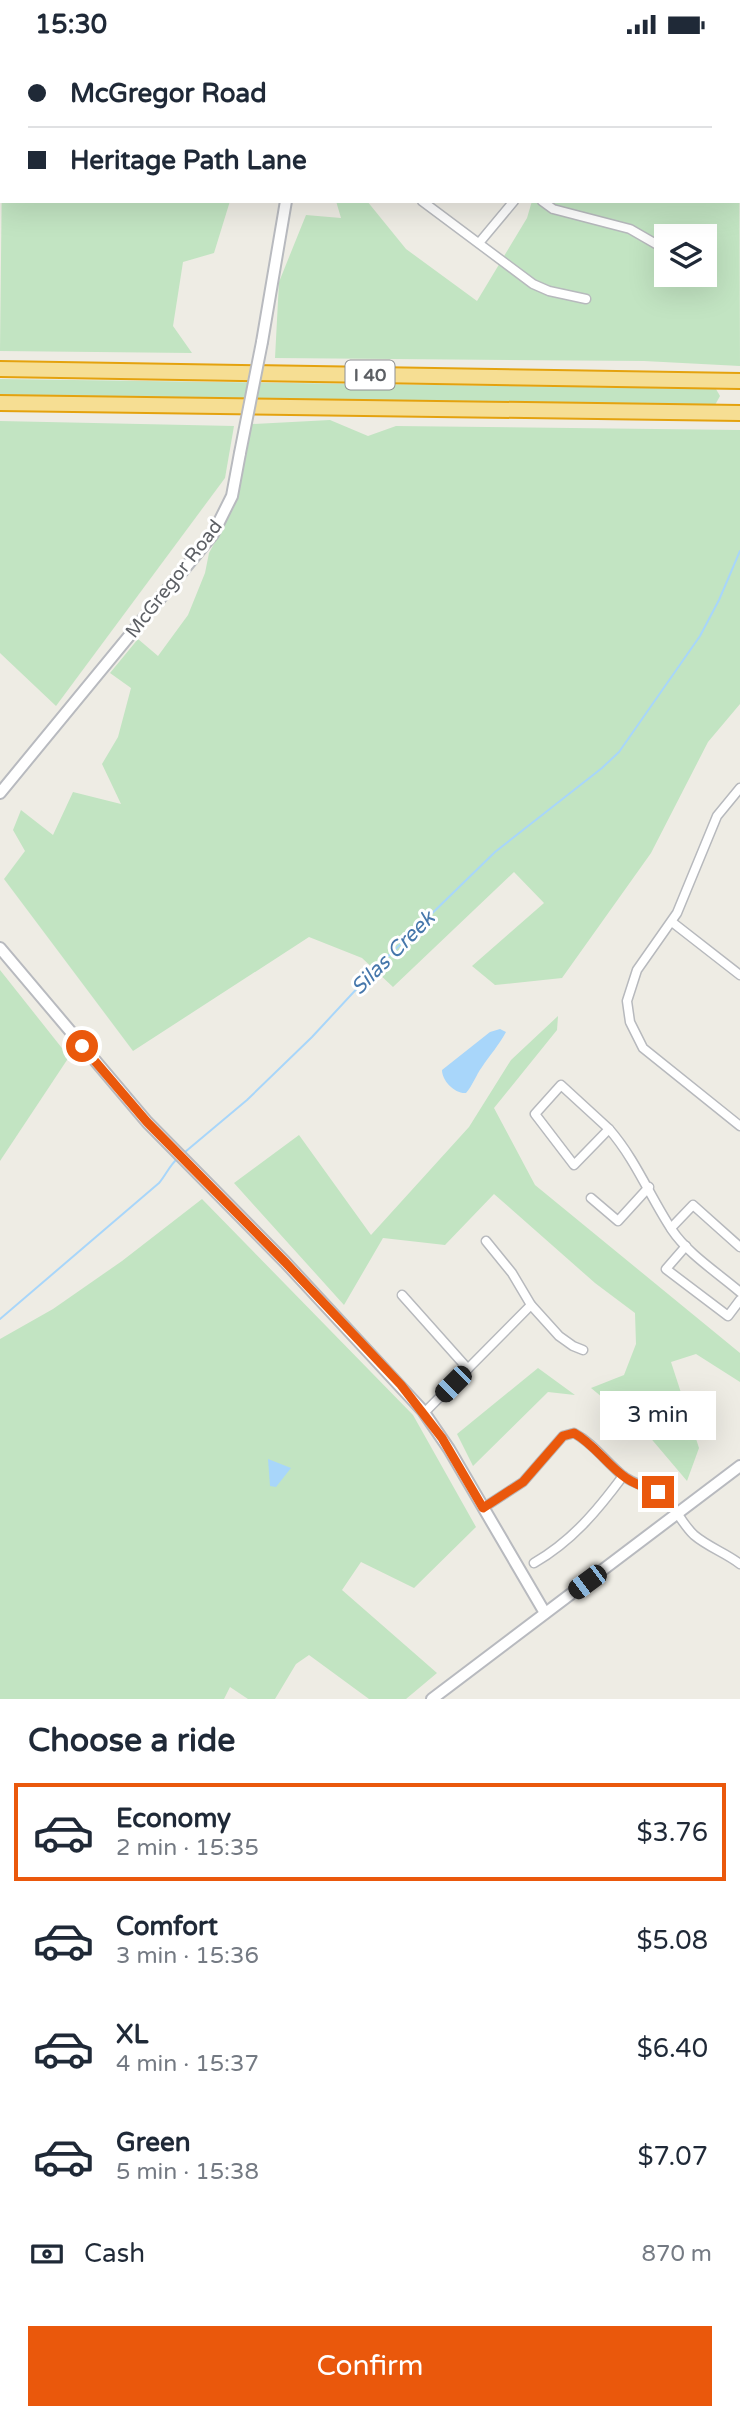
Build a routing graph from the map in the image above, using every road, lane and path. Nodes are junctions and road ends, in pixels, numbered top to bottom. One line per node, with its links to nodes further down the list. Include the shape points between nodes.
1 (285, 203): 13 (street, McGregor Road, bridge, via 232,496 213,534)
2 (425, 203): 5 (street)
3 (512, 203): 5 (street)
4 (545, 203): 6 (street, via 630,229)
5 (479, 243): 7 (street, via 533,284)
6 (654, 243)
7 (586, 299)
8 (0, 369): 9 (highway, I 40)
9 (740, 381)
10 (0, 403): 11 (highway, I 40)
11 (740, 413)
12 (740, 788): 14 (street)
13 (0, 793)
14 (737, 799): 15 (street, via 717,816)
15 (672, 922): 17 (street); 18 (street, via 632,981 627,1001 630,1022 651,1056)
16 (0, 948): 32 (street, via 147,1122)
17 (740, 975)
18 (740, 1126)
19 (609, 1129): 19 (street, via 561,1084 535,1114 574,1165); 20 (street)
20 (649, 1187): 21 (street, via 618,1221); 22 (street)
21 (591, 1198)
22 (670, 1227): 24 (street); 25 (street, via 693,1205)
23 (486, 1241): 29 (street)
24 (686, 1246): 26 (street); 28 (street, via 666,1269 727,1316)
25 (740, 1247)
26 (740, 1292)
27 (402, 1295): 31 (street)
28 (740, 1300)
29 (531, 1305): 30 (street, via 559,1336); 31 (street)
30 (583, 1350)
31 (468, 1369): 32 (street)
32 (424, 1413): 35 (street)
33 (740, 1467): 36 (street)
34 (623, 1476): 35 (street, via 574,1433 563,1436 523,1482); 36 (street, via 658,1492); 37 (street, via 572,1537)
35 (483, 1508): 39 (street)
36 (677, 1515): 38 (street, via 694,1535); 39 (street)
37 (534, 1563)
38 (740, 1564)
39 (545, 1613): 40 (street)
40 (432, 1699)

